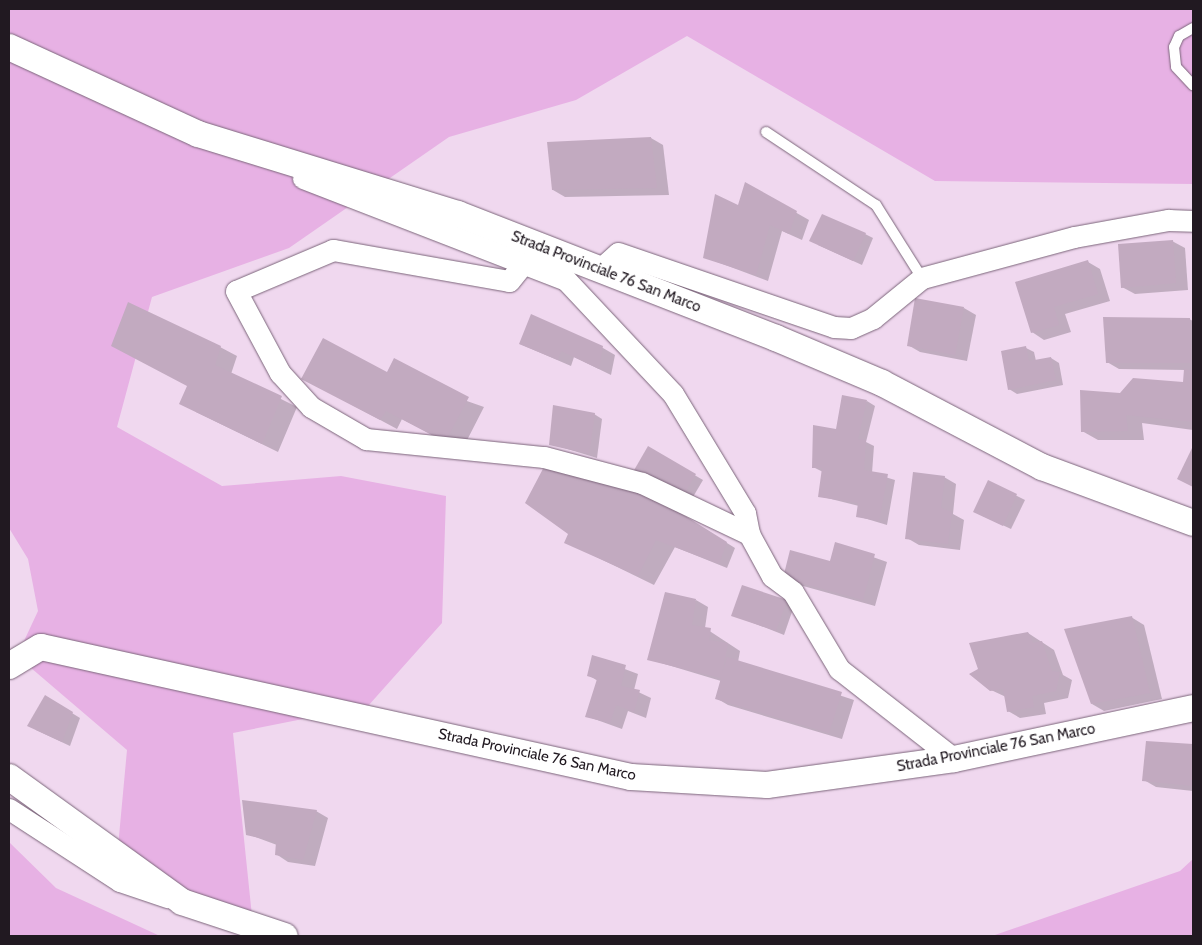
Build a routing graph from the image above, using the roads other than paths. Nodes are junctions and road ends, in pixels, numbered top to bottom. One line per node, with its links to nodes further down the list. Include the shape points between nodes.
1 (1193, 28): 3 (lane, via 1180,36 1174,47 1176,67)
2 (9, 47): 5 (street, Strada Provinciale 76 San Marco, via 198,134)
3 (1193, 85)
4 (766, 132): 9 (lane, via 876,205)
5 (267, 152): 7 (street, via 289,172); 8 (street, Strada Provinciale 76 San Marco, via 458,214)
6 (1193, 221): 9 (street, via 1168,220 1074,237)
7 (523, 264): 11 (street, via 566,280 673,394 746,513); 11 (street, via 509,281 333,250 236,291 280,373 311,407 366,439 544,457 642,483)
8 (599, 270): 9 (street, via 618,253 842,328 866,323); 10 (street, Strada Provinciale 76 San Marco, via 882,383 1042,468)
9 (922, 278)
10 (1193, 523)
11 (749, 534): 14 (street, via 772,576 793,592 839,670)
12 (9, 666): 14 (street, Strada Provinciale 76 San Marco, via 41,647 631,777 767,785)
13 (1193, 708): 14 (street, Strada Provinciale 76 San Marco)
14 (954, 759)
15 (9, 777): 17 (street)
16 (9, 809): 17 (street, via 120,881)
17 (182, 902): 18 (street)
18 (285, 936)

